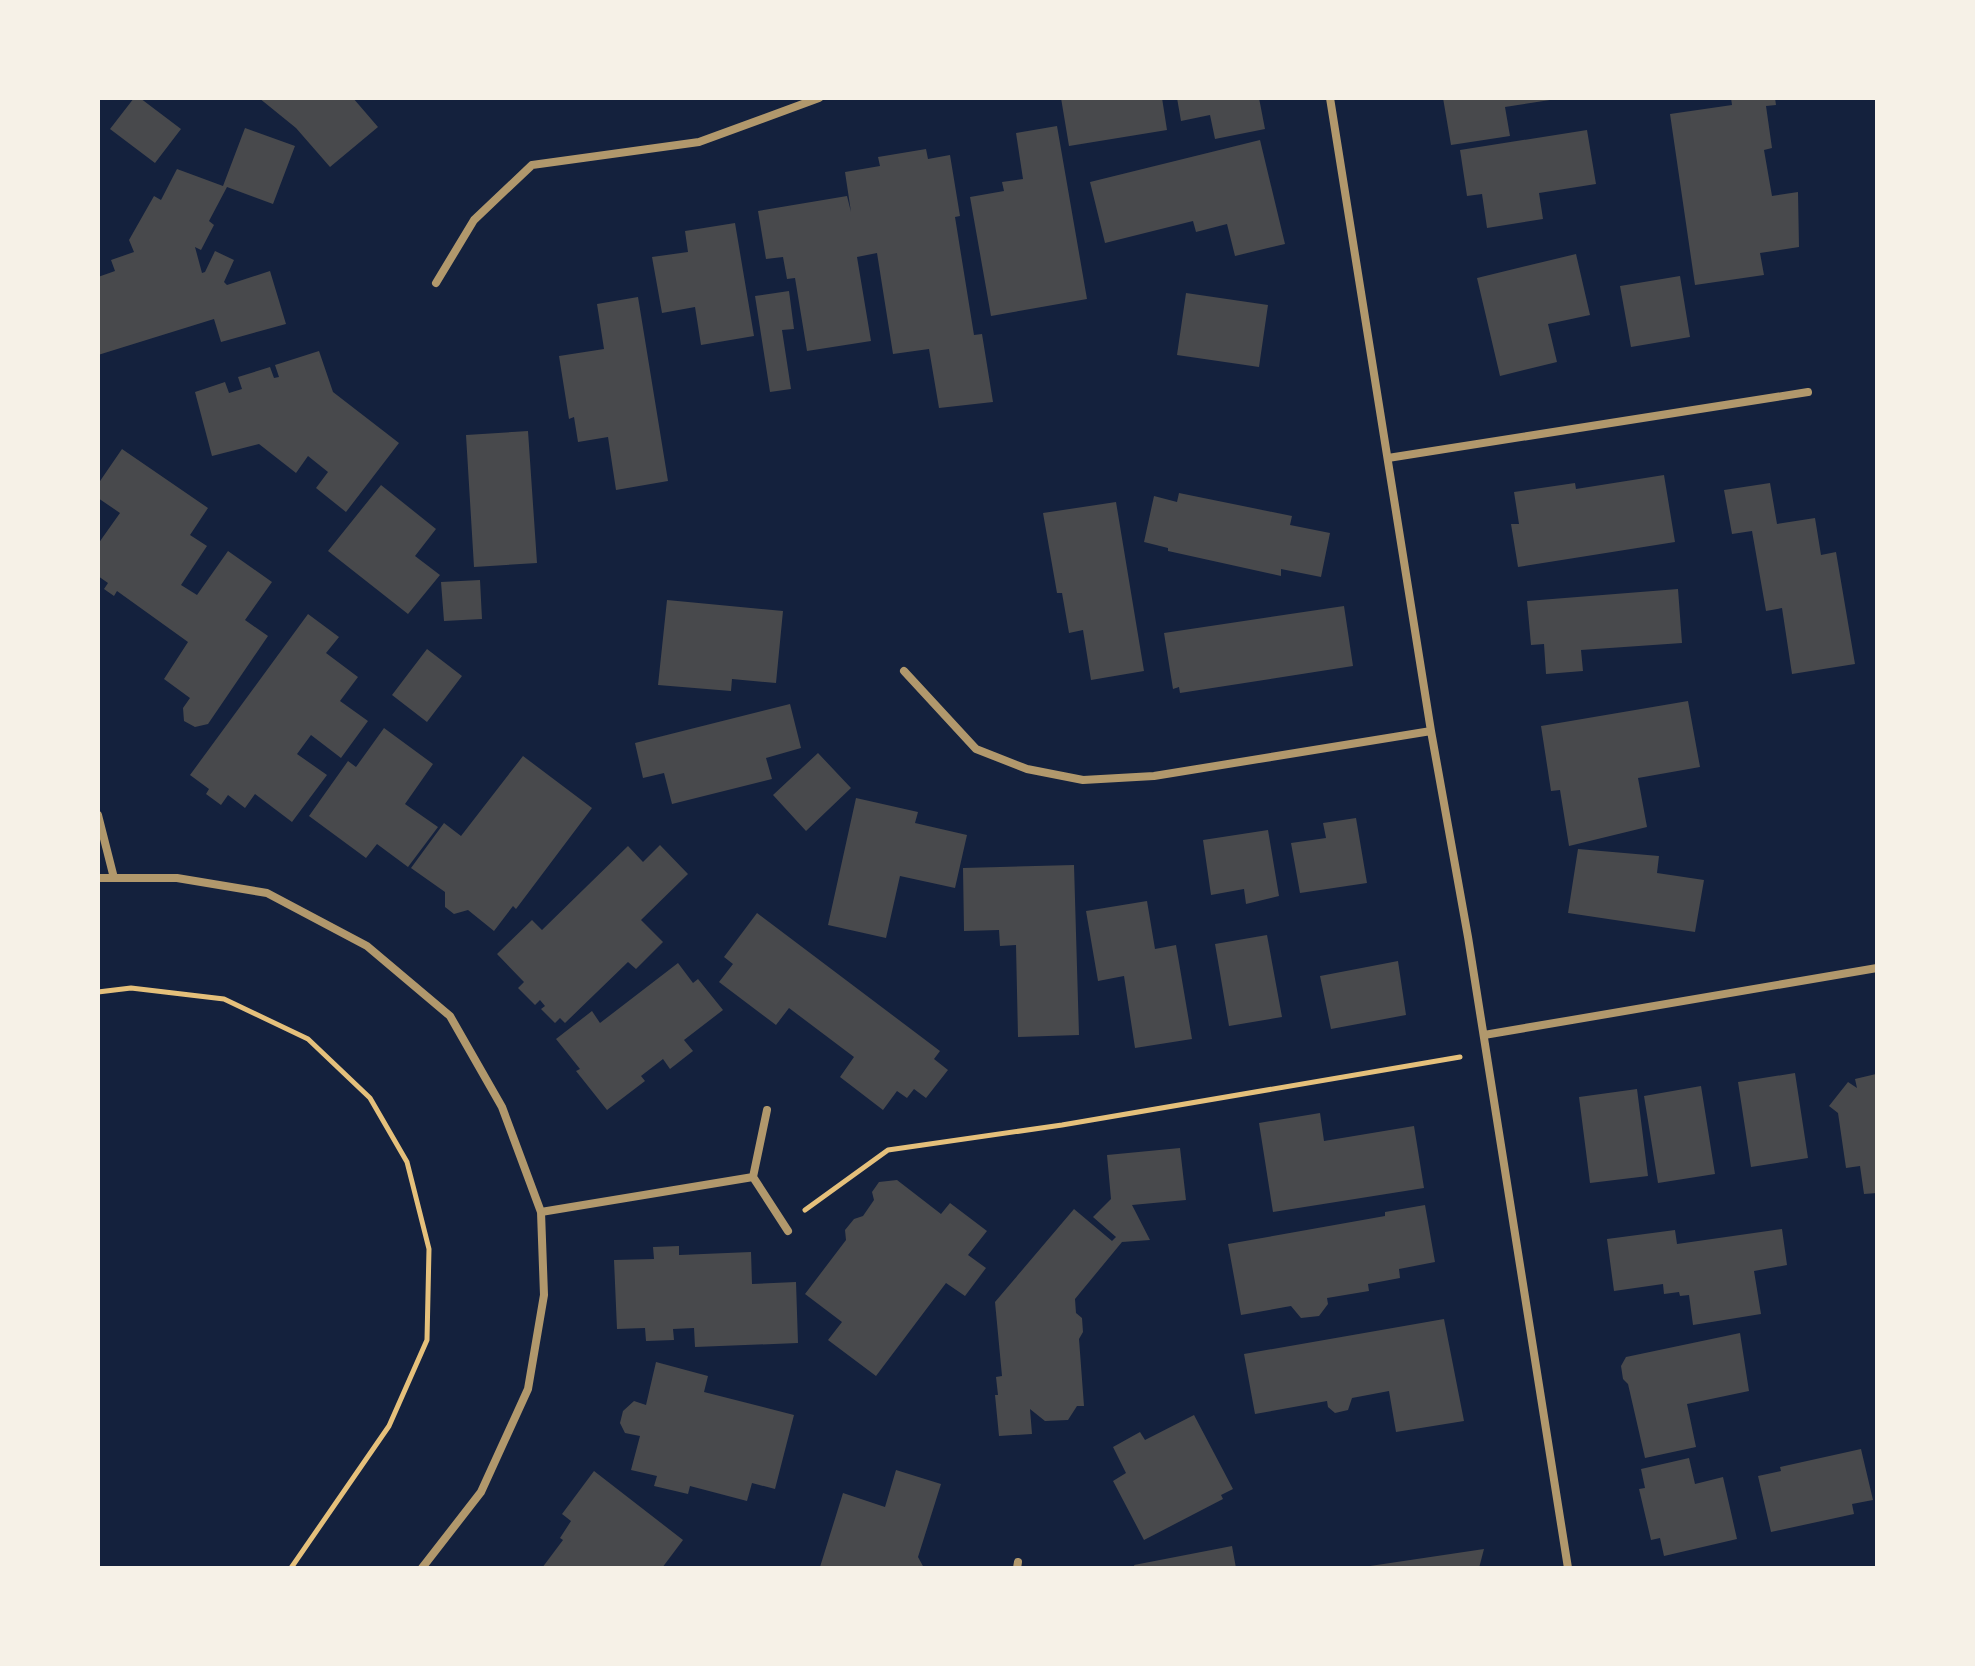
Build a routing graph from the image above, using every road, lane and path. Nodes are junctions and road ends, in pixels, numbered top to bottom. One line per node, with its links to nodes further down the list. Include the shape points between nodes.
1 (819, 98): 3 (street, via 699,142 532,165 474,220)
2 (1330, 98): 5 (street)
3 (436, 283)
4 (1808, 392): 5 (street)
5 (1388, 458): 7 (street)
6 (904, 671): 7 (street, via 976,749 1027,769 1083,780 1154,776)
7 (1431, 731): 13 (street)
8 (98, 815): 10 (street)
9 (98, 878): 10 (street)
10 (114, 878): 18 (street, via 177,878 267,893 367,946 450,1016 502,1107)
11 (1877, 968): 13 (street)
12 (98, 992): 20 (path, via 131,988 224,999 308,1039 370,1098 407,1162 429,1249 427,1340 389,1426)
13 (1484, 1035): 22 (street)
14 (1460, 1057): 17 (path, via 888,1150)
15 (767, 1110): 16 (street)
16 (753, 1177): 18 (street); 19 (street)
17 (805, 1210)
18 (541, 1212): 21 (street, via 544,1295 528,1389 481,1492)
19 (788, 1231)
20 (291, 1568)
21 (422, 1568)
22 (1568, 1568)

